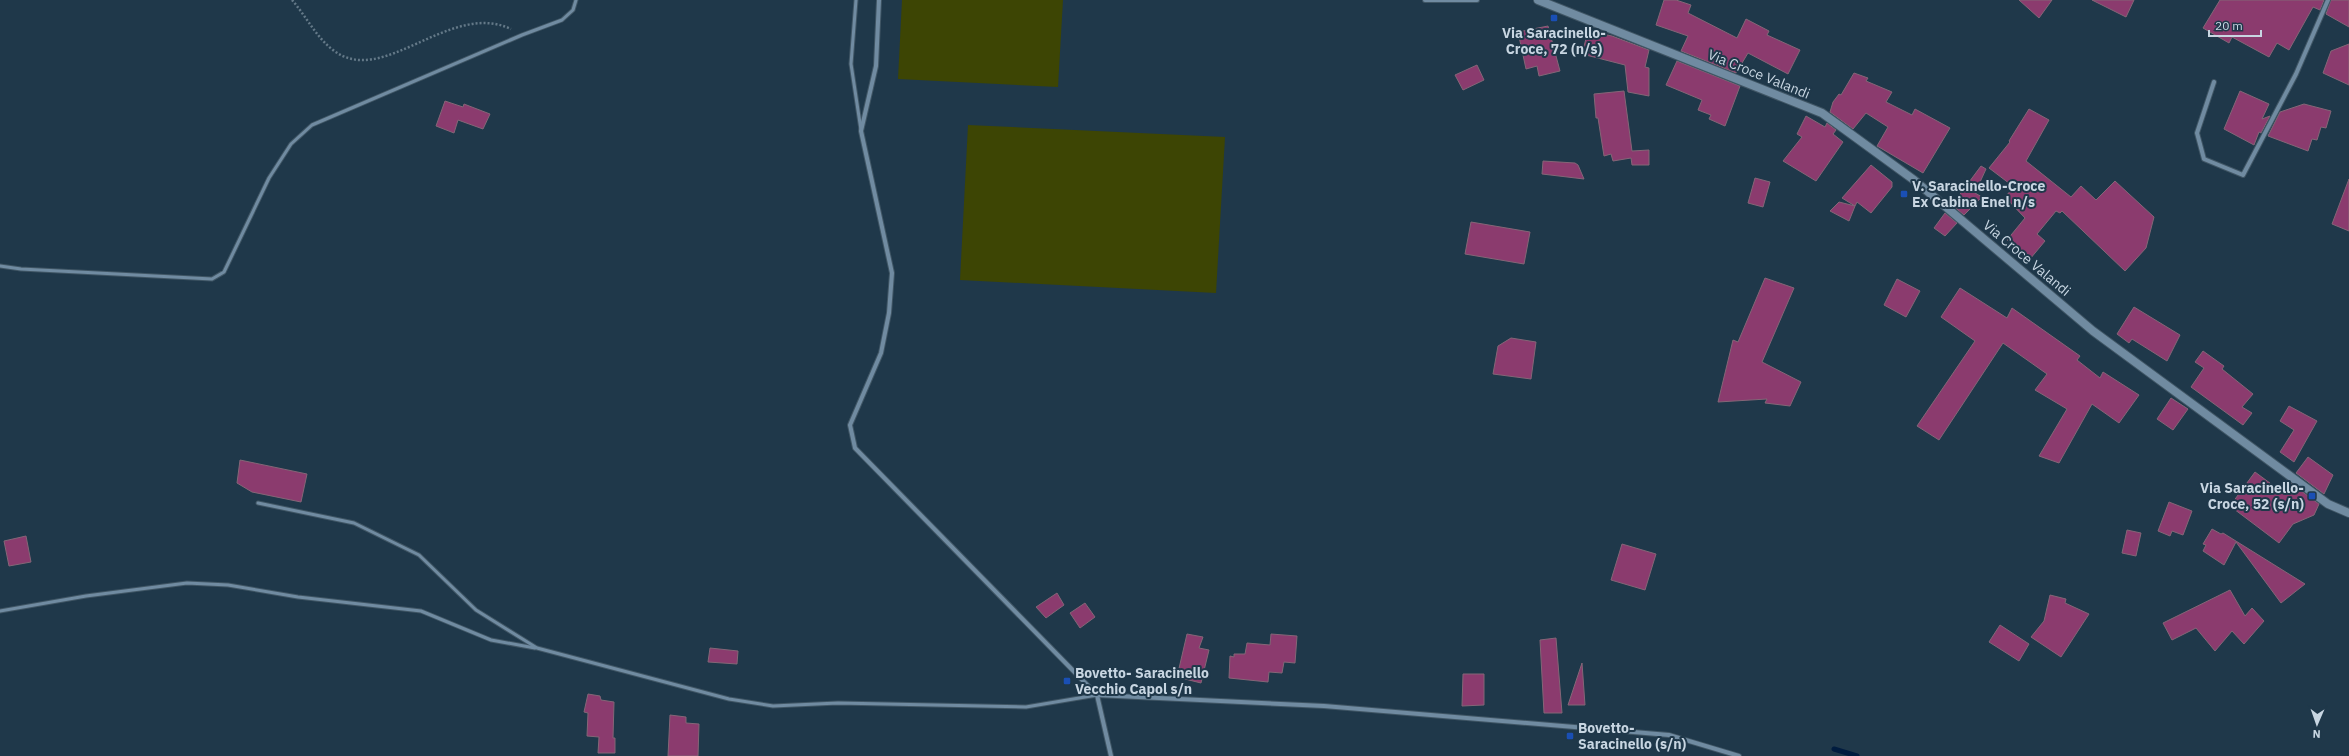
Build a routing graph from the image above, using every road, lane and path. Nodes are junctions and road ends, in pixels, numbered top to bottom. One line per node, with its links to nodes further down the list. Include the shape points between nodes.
1 (292, 0): 9 (path, via 333,50 350,59 377,59 422,38 478,21 503,24)
2 (576, 0): 9 (lane, via 573,10 562,20)
3 (856, 0): 11 (lane, via 852,64)
4 (879, 0): 11 (street, via 876,66)
5 (1424, 0): 6 (street)
6 (1477, 0)
7 (1538, 0): 14 (street, Via Croce Valandi, via 1822,113 1914,180 2093,331 2328,504)
8 (2328, 0): 10 (street, via 2296,74 2243,175 2204,159 2197,133)
9 (522, 35): 12 (lane, via 312,125 291,144 269,178 224,272 212,279 21,270)
10 (2214, 82)
11 (861, 131): 17 (street, via 892,272 881,353 850,425 855,448)
12 (0, 266)
13 (258, 503): 16 (lane, via 354,523 419,555 476,610)
14 (2349, 513)
15 (0, 611): 16 (lane, via 86,596 187,583 228,585 298,597 421,611 491,640)
16 (536, 648): 17 (lane, via 729,699 773,706 838,703 1026,707)
17 (1097, 695): 18 (street); 19 (street, via 1324,706 1669,735)
18 (1111, 756)
19 (1739, 756)

